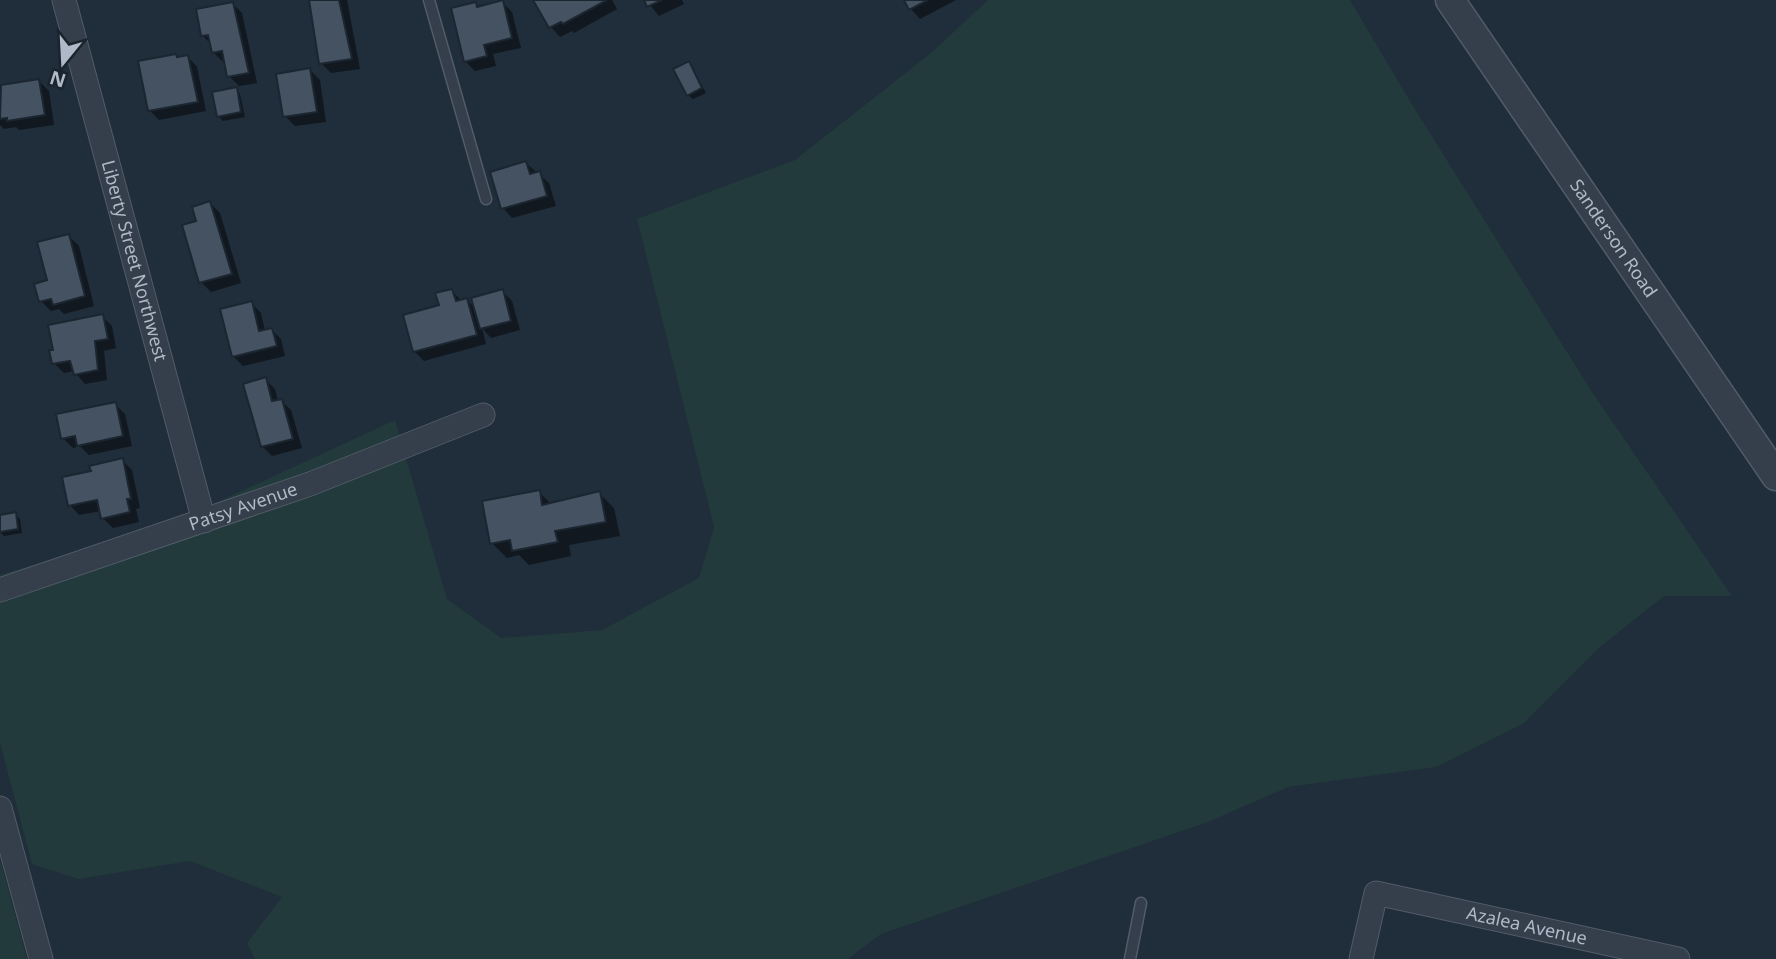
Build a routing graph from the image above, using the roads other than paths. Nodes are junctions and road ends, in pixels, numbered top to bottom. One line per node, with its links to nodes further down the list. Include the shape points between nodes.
1 (64, 0): 7 (street, Liberty Street Northwest)
2 (429, 0): 4 (lane)
3 (1450, 0): 6 (street, Sanderson Road)
4 (486, 199)
5 (483, 415): 7 (street, Patsy Avenue)
6 (1776, 476)
7 (204, 521): 8 (street, Patsy Avenue)
8 (0, 590)
9 (0, 808): 11 (street)
10 (1141, 903): 12 (lane)
11 (41, 959)
12 (1130, 959)
13 (1361, 959): 14 (street, Azalea Avenue, via 1376,893)
14 (1678, 959)

